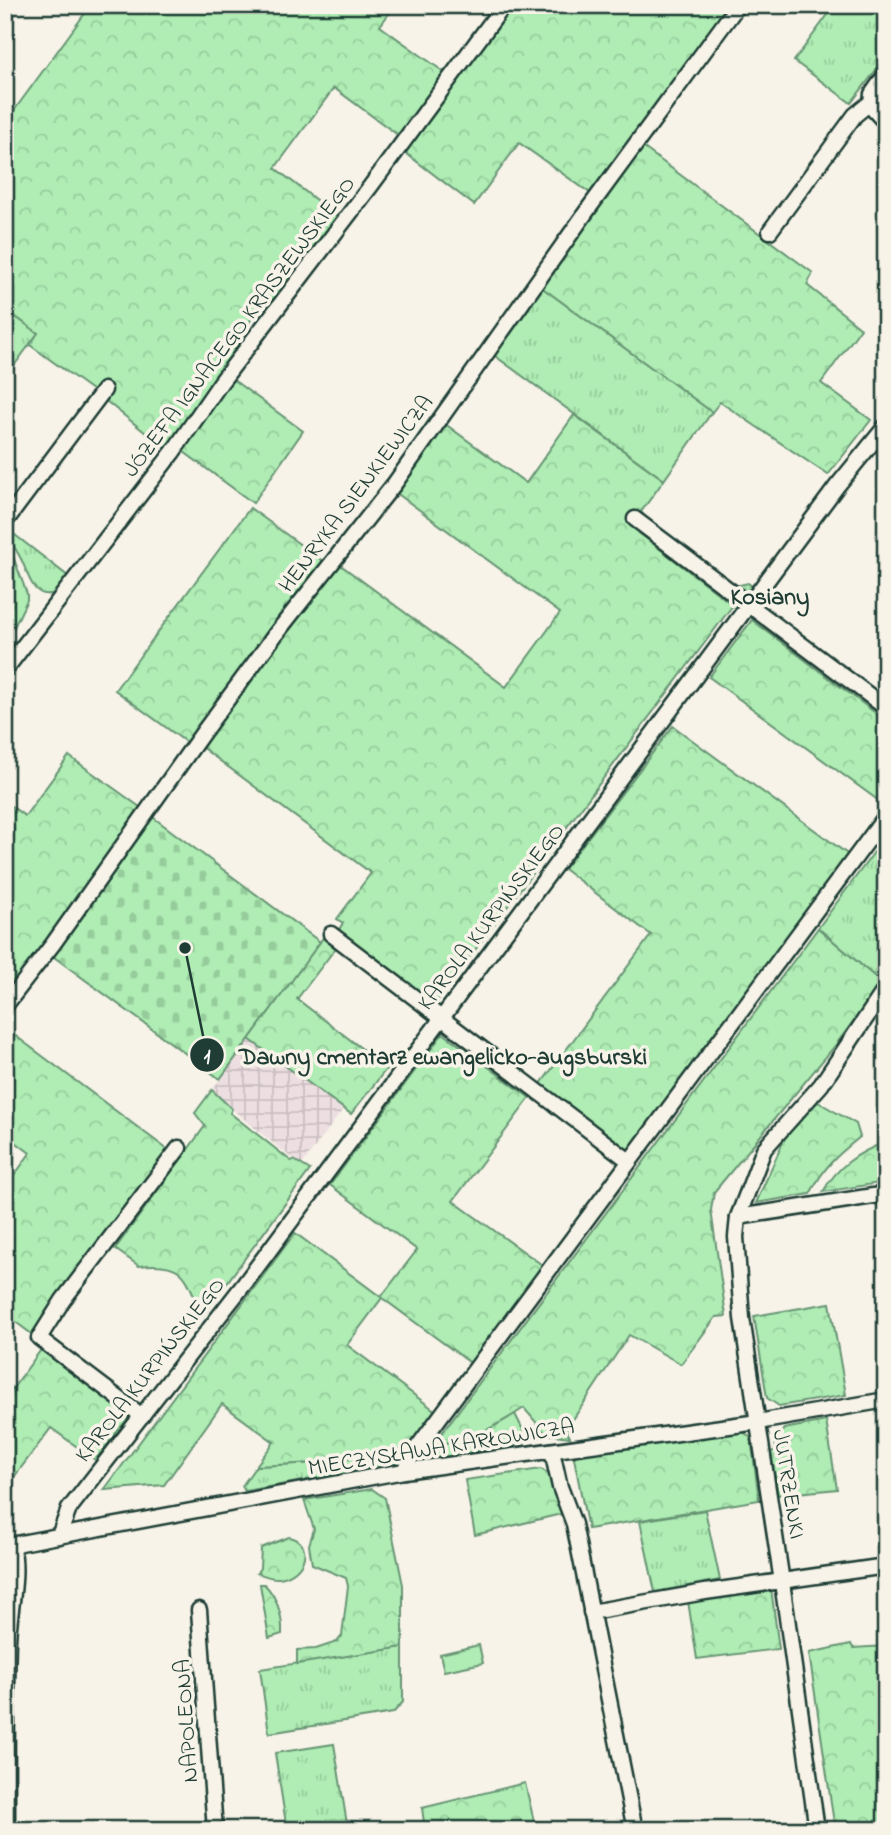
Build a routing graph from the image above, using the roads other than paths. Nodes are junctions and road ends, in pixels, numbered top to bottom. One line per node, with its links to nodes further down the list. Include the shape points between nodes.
1 (503, 5): 12 (street, JÓZEFA IGNACEGO KRASZEWSKIEGO, via 173,452)
2 (738, 5): 17 (street, HENRYKA SIENKIEWICZA, via 402,473 220,709)
3 (886, 74): 4 (street)
4 (871, 103): 5 (street); 6 (street, via 855,115)
5 (886, 123)
6 (770, 231)
7 (104, 390): 10 (street)
8 (886, 426): 11 (street, KAROLA KURPIŃSKIEGO)
9 (635, 520): 11 (street)
10 (5, 522)
11 (749, 605): 13 (street); 18 (street, KAROLA KURPIŃSKIEGO)
12 (5, 670)
13 (886, 708)
14 (886, 816): 20 (street)
15 (331, 934): 18 (street)
16 (886, 988): 22 (street, JUTRZENKI, via 821,1084 764,1149)
17 (5, 1006)
18 (443, 1019): 20 (street); 24 (street, KAROLA KURPIŃSKIEGO)
19 (178, 1148): 24 (street, via 39,1338)
20 (628, 1160): 27 (street)
21 (886, 1194): 22 (street)
22 (738, 1217): 25 (street, JUTRZENKI, via 742,1318)
23 (886, 1400): 25 (street, MIECZYSŁAWA KARŁOWICZA)
24 (142, 1416): 28 (street, KAROLA KURPIŃSKIEGO, via 69,1509)
25 (758, 1422): 26 (street, MIECZYSŁAWA KARŁOWICZA); 31 (street, JUTRZENKI)
26 (552, 1451): 27 (street, MIECZYSŁAWA KARŁOWICZA); 33 (street, via 574,1524)
27 (404, 1471): 28 (street, MIECZYSŁAWA KARŁOWICZA)
28 (60, 1536): 29 (street, MIECZYSŁAWA KARŁOWICZA)
29 (9, 1546): 34 (street, via 15,1567 7,1666)
30 (886, 1566): 31 (street)
31 (782, 1582): 33 (street); 37 (street, JUTRZENKI)
32 (199, 1609): 35 (street, NAPOLEONA)
33 (592, 1612): 36 (street)
34 (7, 1830)
35 (215, 1830)
36 (635, 1830)
37 (817, 1830)

